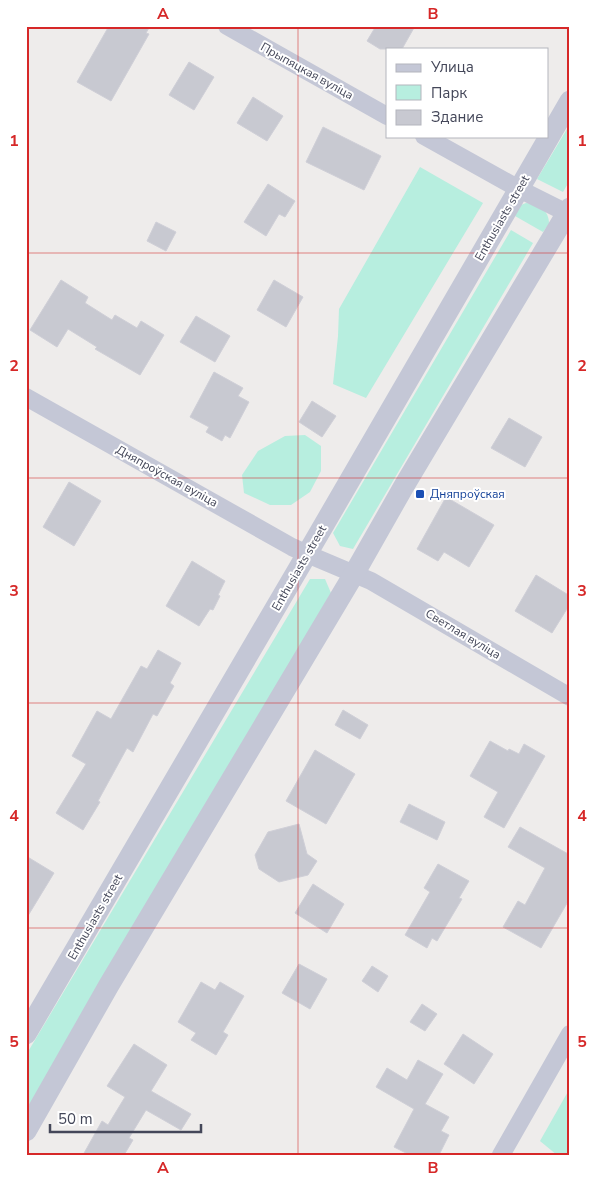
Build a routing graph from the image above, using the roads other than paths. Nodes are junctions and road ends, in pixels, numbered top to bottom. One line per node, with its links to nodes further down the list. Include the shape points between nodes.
1 (227, 26): 3 (street, Прыпяцкая вуліца)
2 (570, 100): 5 (street, Enthusiasts street)
3 (386, 115)
4 (428, 138): 5 (street)
5 (519, 189): 6 (street); 8 (street, Enthusiasts street)
6 (568, 210): 9 (street)
7 (26, 396): 8 (street, Дняпроўская вуліца)
8 (307, 554): 9 (street, Дняпроўская вуліца); 11 (street, Enthusiasts street)
9 (354, 574): 10 (street, Светлая вуліца, via 371,580); 13 (street, via 109,985)
10 (570, 697)
11 (26, 1034)
12 (570, 1034): 14 (street)
13 (26, 1131)
14 (507, 1152)

